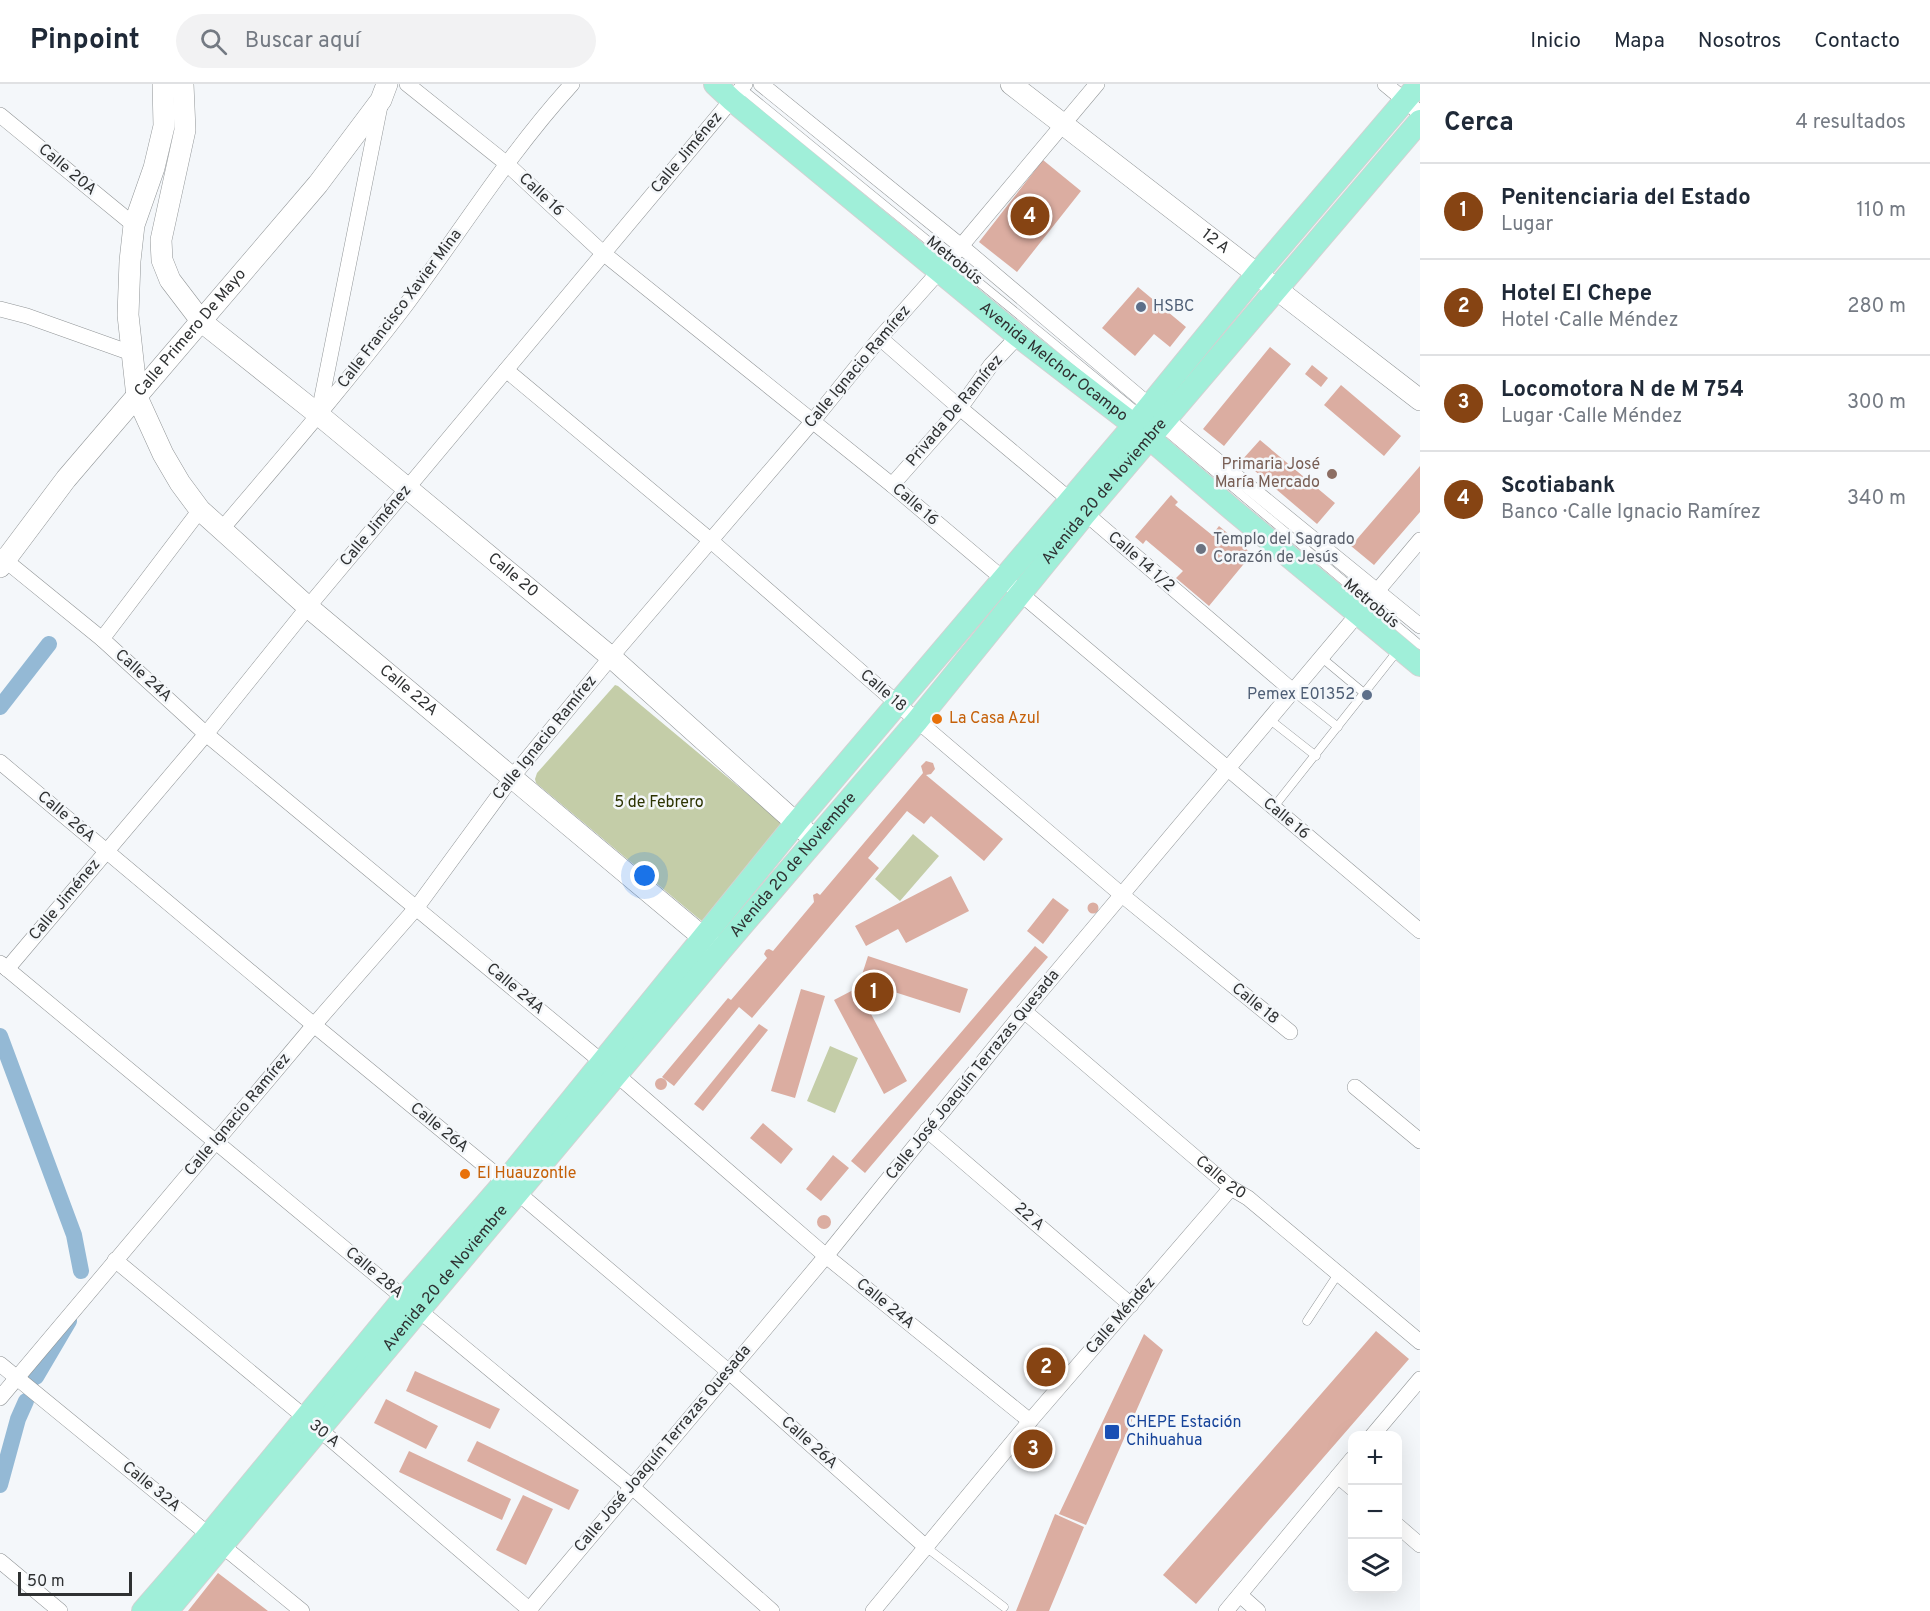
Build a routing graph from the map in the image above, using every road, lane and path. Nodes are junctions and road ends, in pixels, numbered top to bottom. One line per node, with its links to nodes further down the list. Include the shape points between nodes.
1 (163, 84): 17 (main road, Calle 22A, via 164,126)
2 (183, 84): 24 (main road, Calle 20, via 185,130 161,240 162,260 170,280)
3 (407, 84): 16 (street, Calle 16)
4 (715, 84): 10 (main road, Avenida Melchor Ocampo)
5 (761, 84): 18 (street, Avenida Melchor Ocampo)
6 (1011, 84): 15 (main road, 12 A)
7 (1097, 84): 15 (street, Calle Ignacio Ramírez)
8 (1385, 84): 12 (street)
9 (570, 86): 16 (street, Calle Francisco Xavier Mina)
10 (738, 89): 19 (street, Calle Jiménez); 20 (main road, Avenida Melchor Ocampo)
11 (384, 92): 24 (main road, Calle Primero De Mayo, via 318,184); 32 (street, Calle Primero De Mayo)
12 (1415, 99): 21 (main road, Avenida 20 de Noviembre)
13 (0, 115): 17 (street, Calle 20A)
14 (1420, 121): 22 (main road, Avenida 20 de Noviembre)
15 (1063, 125): 18 (street, Calle Ignacio Ramírez); 21 (main road, 12 A)
16 (507, 164): 19 (street, Calle 16); 32 (street, Calle Francisco Xavier Mina)
17 (134, 225): 27 (main road, Calle 22A, via 128,315)
18 (961, 246): 20 (street, Calle Ignacio Ramírez); 34 (street, Avenida Melchor Ocampo)
19 (603, 253): 28 (street, Calle Jiménez); 33 (street, Calle 16)
20 (945, 265): 25 (main road, Avenida Melchor Ocampo); 26 (street, Calle Ignacio Ramírez); 34 (lane, Metrobús)
21 (1257, 274): 22 (main road, 12 A); 34 (main road, Avenida 20 de Noviembre)
22 (1276, 290): 30 (main road, 12 A); 34 (main road, Avenida 20 de Noviembre)
23 (0, 309): 27 (street)
24 (201, 322): 29 (main road, Calle Primero De Mayo); 32 (main road, Calle 20)
25 (1018, 336): 31 (street, Privada De Ramírez); 34 (main road, Avenida Melchor Ocampo)
26 (880, 338): 31 (street, Calle 14 1/2); 33 (street, Calle Ignacio Ramírez)
27 (131, 352): 29 (main road, Calle 22A)
28 (507, 370): 36 (street, Calle Jiménez); 40 (street, Calle 18)
29 (137, 397): 38 (main road, Calle 22A, via 163,454); 42 (main road, Calle Primero De Mayo, via 66,479)
30 (1420, 400)
31 (960, 408): 35 (street, Privada De Ramírez); 37 (street, Calle 14 1/2)
32 (319, 415): 36 (main road, Calle 20); 39 (street, Calle Francisco Xavier Mina)
33 (812, 422): 35 (street, Calle 16); 40 (street, Calle Ignacio Ramírez)
34 (1150, 422): 37 (main road, Avenida 20 de Noviembre); 44 (main road, Avenida Melchor Ocampo); 44 (street, Avenida Melchor Ocampo)
35 (892, 485): 43 (street, Calle 16)
36 (407, 490): 45 (street, Calle Jiménez); 49 (main road, Calle 20)
37 (1078, 507): 43 (main road, Avenida 20 de Noviembre); 52 (street, Calle 14 1/2)
38 (200, 510): 39 (main road, Calle 22A); 47 (street)
39 (221, 530): 45 (main road, Calle 22A)
40 (710, 540): 49 (street, Calle Ignacio Ramírez); 54 (street, Calle 18)
41 (1420, 540): 44 (street, Calle José Joaquín Terrazas Quesada)
42 (2, 562): 47 (street, Calle 24A)
43 (1011, 587): 54 (main road, Avenida 20 de Noviembre); 56 (main road, Avenida 20 de Noviembre); 61 (street, Calle 16)
44 (1368, 603): 46 (street, Avenida Melchor Ocampo); 48 (main road, Avenida Melchor Ocampo); 50 (street, Calle José Joaquín Terrazas Quesada)
45 (308, 607): 58 (street, Calle Jiménez); 62 (main road, Calle 22A)
46 (1420, 626)
47 (102, 639): 58 (street, Calle 24A)
48 (1410, 647): 51 (main road, Avenida Melchor Ocampo); 53 (lane)
49 (612, 657): 62 (street, Calle Ignacio Ramírez); 64 (main road, Calle 20)
50 (1322, 658): 52 (street, Calle José Joaquín Terrazas Quesada); 53 (lane)
51 (1420, 665)
52 (1294, 692): 55 (street, Calle José Joaquín Terrazas Quesada); 57 (lane)
53 (1364, 693): 57 (lane)
54 (899, 705): 56 (street, Calle 18); 64 (main road, Avenida 20 de Noviembre)
55 (1269, 719): 59 (lane); 61 (street, Calle José Joaquín Terrazas Quesada)
56 (917, 721): 65 (main road, Avenida 20 de Noviembre); 67 (street, Calle 18)
57 (1338, 727): 59 (lane)
58 (206, 734): 66 (street, Calle Jiménez); 68 (street, Calle 24A)
59 (1316, 756): 63 (lane)
60 (0, 762): 66 (street, Calle 26A)
61 (1227, 769): 63 (street, Calle 16); 67 (street, Calle José Joaquín Terrazas Quesada)
62 (513, 776): 68 (street, Calle Ignacio Ramírez); 70 (main road, Calle 22A)
63 (1273, 808): 69 (street, Calle 16)
64 (796, 823): 65 (main road, Calle 20); 70 (main road, Avenida 20 de Noviembre)
65 (814, 839): 70 (main road, Avenida 20 de Noviembre)
66 (106, 851): 71 (street, Calle Jiménez); 73 (street, Calle 26A)
67 (1122, 895): 72 (street, Calle José Joaquín Terrazas Quesada); 74 (street, Calle 18)
68 (417, 907): 73 (street, Calle Ignacio Ramírez); 75 (street, Calle 24A)
69 (1420, 931)
70 (712, 945): 75 (main road, Avenida 20 de Noviembre)
71 (4, 966): 78 (street, Calle 28A)
72 (1024, 1011): 77 (street, Calle José Joaquín Terrazas Quesada); 81 (street, Calle 20)
73 (314, 1025): 78 (street, Calle Ignacio Ramírez); 80 (street, Calle 26A)
74 (1290, 1032)
75 (610, 1069): 80 (main road, Avenida 20 de Noviembre); 82 (street, Calle 24A)
76 (1354, 1087): 79 (street)
77 (927, 1130): 82 (street, Calle José Joaquín Terrazas Quesada); 86 (street, 22 A)
78 (216, 1142): 83 (street, Calle Ignacio Ramírez); 85 (street, Calle 28A)
79 (1420, 1142)
80 (511, 1188): 85 (main road, Avenida 20 de Noviembre); 90 (street, Calle 26A)
81 (1231, 1188): 84 (street, Calle 20); 86 (street, Calle Méndez)
82 (826, 1256): 90 (street, Calle José Joaquín Terrazas Quesada); 94 (street, Calle 24A)
83 (115, 1260): 91 (street, Calle Ignacio Ramírez); 95 (street, 30 A)
84 (1338, 1274): 87 (lane); 88 (street, Calle 20)
85 (411, 1304): 95 (main road, Avenida 20 de Noviembre); 100 (street, Calle 28A)
86 (1131, 1305): 94 (street, Calle Méndez)
87 (1307, 1321)
88 (1420, 1342)
89 (0, 1364): 91 (street, Calle 32A)
90 (728, 1371): 100 (street, Calle José Joaquín Terrazas Quesada); 104 (street, Calle 26A)
91 (17, 1378): 93 (street, Calle Ignacio Ramírez); 102 (street, Calle 32A)
92 (1420, 1379): 96 (street)
93 (0, 1398)
94 (1030, 1421): 104 (street, Calle Méndez)
95 (312, 1423): 102 (main road, Avenida 20 de Noviembre); 112 (street, 30 A)
96 (1376, 1431)
97 (1348, 1465): 98 (street)
98 (1338, 1476): 99 (street); 106 (street)
99 (1349, 1485)
100 (632, 1487): 112 (street, Calle José Joaquín Terrazas Quesada); 113 (street, Calle 28A)
101 (1402, 1529): 103 (street)
102 (216, 1540): 109 (main road, Avenida 20 de Noviembre); 110 (main road, Avenida 20 de Noviembre); 111 (street, Calle 32A)
103 (1420, 1545)
104 (927, 1548): 107 (lane); 114 (street, Calle Méndez)
105 (0, 1561): 108 (street)
106 (1240, 1595): 115 (street); 116 (street)
107 (1004, 1607)
108 (60, 1611)
109 (143, 1611)
110 (167, 1611)
111 (302, 1611)
112 (529, 1611)
113 (772, 1611)
114 (873, 1611)
115 (1226, 1611)
116 (1258, 1611)

